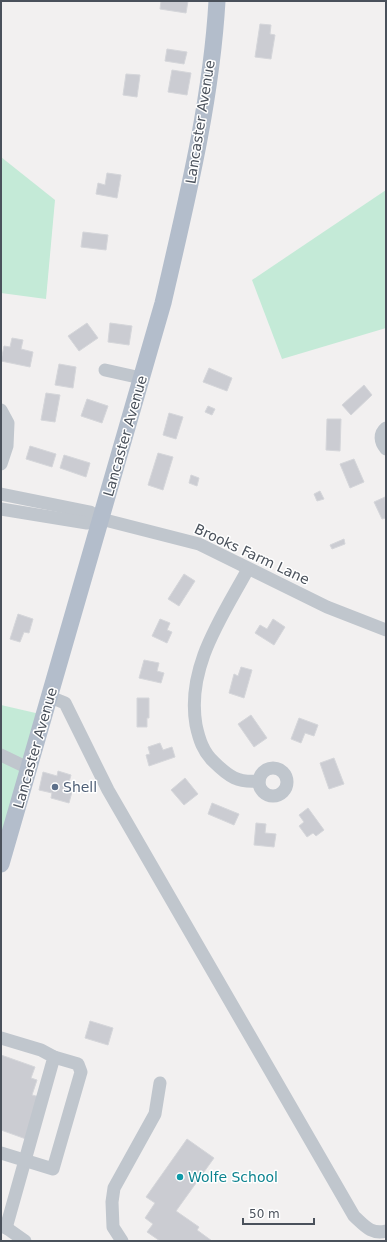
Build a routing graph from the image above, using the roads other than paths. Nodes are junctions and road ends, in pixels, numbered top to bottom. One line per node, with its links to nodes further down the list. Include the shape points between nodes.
1 (217, 1): 3 (main road, Lancaster Avenue, via 200,138 163,303)
2 (105, 370): 3 (street)
3 (141, 378): 10 (main road, Lancaster Avenue)
4 (1, 410): 7 (street, via 8,422)
5 (386, 428): 6 (street, via 381,442)
6 (386, 449)
7 (1, 464)
8 (1, 494): 10 (street, via 90,512)
9 (1, 509): 10 (street, via 87,523)
10 (101, 519): 11 (street, Brooks Farm Lane, via 199,544); 13 (main road, Lancaster Avenue)
11 (248, 569): 12 (street, Brooks Farm Lane, via 327,607); 16 (street, via 200,664 195,683 193,709 198,736 207,755 228,776 248,782)
12 (386, 630)
13 (50, 697): 15 (main road, Lancaster Avenue); 24 (street, via 65,703 108,790 354,1216 369,1230)
14 (1, 755): 15 (street)
15 (28, 768): 17 (main road, Lancaster Avenue)
16 (259, 781)
17 (1, 864)
18 (1, 1038): 19 (street, via 41,1050)
19 (54, 1057): 22 (street); 22 (street, via 78,1064 81,1072 54,1169)
20 (160, 1083): 26 (street, via 155,1114 114,1188 113,1227)
21 (1, 1153): 22 (street)
22 (24, 1161): 23 (street)
23 (3, 1226): 25 (street)
24 (386, 1231)
25 (25, 1241)
26 (122, 1241)

